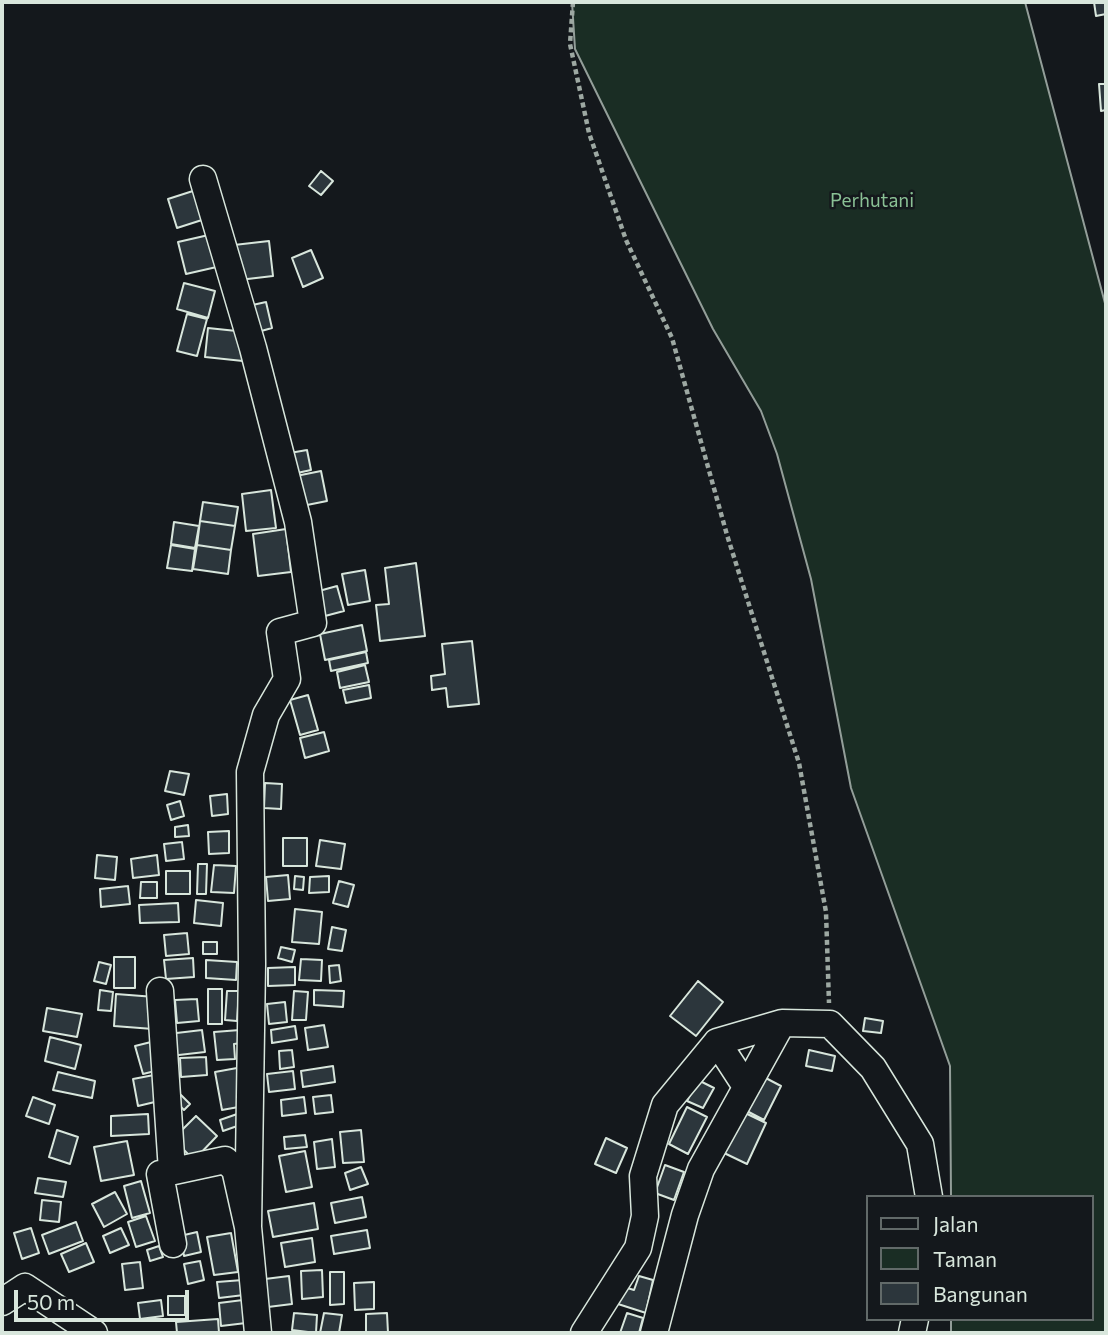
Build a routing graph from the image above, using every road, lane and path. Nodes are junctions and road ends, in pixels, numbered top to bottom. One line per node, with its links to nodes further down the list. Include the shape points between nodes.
1 (573, 2): 5 (path, via 570,44 589,133 626,240 672,338 799,763 826,912)
2 (203, 180): 10 (street, via 298,522 313,623 280,632 287,679 266,715 250,772 253,964)
3 (160, 991): 8 (street)
4 (782, 1023): 5 (street); 6 (street); 7 (street)
5 (830, 1024): 9 (street, via 873,1069 920,1144)
6 (717, 1042): 7 (street); 15 (street, via 665,1105 643,1176 645,1216 638,1248)
7 (746, 1085): 16 (street, via 701,1169)
8 (172, 1171): 10 (street, via 225,1160 234,1169); 11 (street, via 160,1174)
9 (929, 1195)
10 (248, 1227): 14 (street)
11 (173, 1244)
12 (2, 1303): 13 (street, via 25,1287)
13 (83, 1330)
14 (258, 1333)
15 (584, 1333)
16 (654, 1333)

